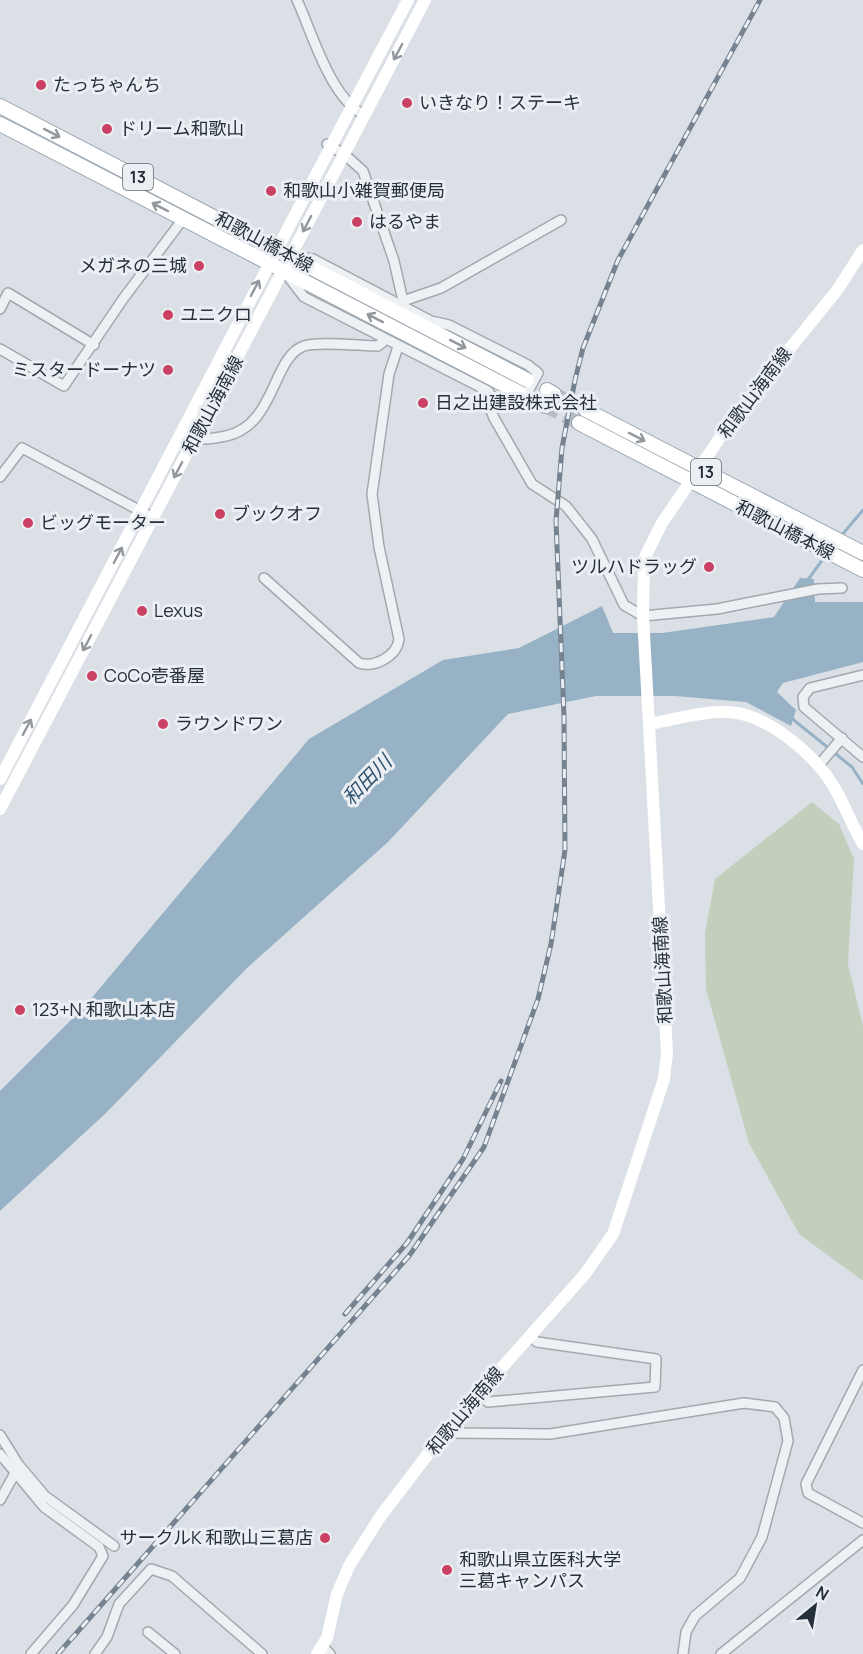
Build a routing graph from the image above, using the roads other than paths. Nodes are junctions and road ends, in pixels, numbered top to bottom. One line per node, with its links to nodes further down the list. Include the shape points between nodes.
1 (297, 0): 5 (street, via 336,87)
2 (408, 0): 5 (main road, 和歌山海南線)
3 (425, 0): 6 (main road, 和歌山海南線, one-way to 6)
4 (0, 106): 12 (main road, 和歌山橋本線 / 13, one-way to 12)
5 (351, 108): 6 (street); 8 (main road, 和歌山海南線)
6 (364, 115): 9 (main road, 和歌山海南線)
7 (0, 124): 10 (main road, 和歌山橋本線 / 13, one-way to 7)
8 (329, 145): 9 (street); 12 (main road, 和歌山海南線)
9 (344, 154): 14 (main road, 和歌山海南線, one-way to 14); 17 (street, via 363,171 394,261)
10 (183, 219): 15 (main road, 和歌山橋本線 / 13); 20 (street)
11 (561, 220): 17 (street, via 441,288)
12 (276, 248): 14 (main road, 和歌山橋本線 / 13); 15 (main road, 和歌山海南線)
13 (863, 250): 30 (main road, 和歌山海南線, via 838,289 765,377)
14 (291, 256): 16 (main road, 和歌山海南線); 17 (street, via 313,259); 23 (main road, 和歌山橋本線 / 13, one-way to 23)
15 (268, 263): 16 (main road, 和歌山橋本線 / 13); 28 (main road, 和歌山海南線, one-way to 15)
16 (284, 270): 19 (street, via 304,297); 24 (main road, 和歌山橋本線 / 13, one-way to 16); 29 (main road, 和歌山海南線)
17 (402, 303): 25 (street, via 538,373 520,406)
18 (0, 309): 20 (street, via 9,293)
19 (385, 340): 21 (street); 29 (street, via 378,346 304,346 291,354 257,418 241,433 202,441)
20 (94, 345): 22 (street, via 64,386)
21 (398, 347): 25 (street, via 488,391); 38 (street, via 389,374 372,494 399,639 396,647 375,663 359,663)
22 (0, 349)
23 (527, 380)
24 (520, 393)
25 (493, 398): 40 (street, via 490,408 494,418 532,484 566,506 592,539 624,605)
26 (586, 410): 30 (main road, 和歌山橋本線 / 13, one-way to 30)
27 (579, 423): 32 (main road, 和歌山橋本線 / 13)
28 (183, 432): 29 (street); 33 (main road, 和歌山海南線)
29 (195, 438): 34 (main road, 和歌山海南線, one-way to 34)
30 (699, 469): 32 (main road, 和歌山海南線); 35 (main road, 和歌山橋本線 / 13)
31 (0, 477): 33 (street, via 22,448)
32 (691, 481): 35 (main road, 和歌山橋本線 / 13); 40 (main road, 和歌山海南線, via 662,522 644,559)
33 (141, 511): 34 (street); 46 (main road, 和歌山海南線, one-way to 33)
34 (152, 517): 47 (main road, 和歌山海南線, one-way to 47)
35 (822, 540): 36 (main road, 和歌山橋本線 / 13); 37 (main road, 和歌山橋本線 / 13, via 838,557)
36 (863, 553)
37 (863, 570)
38 (264, 578)
39 (842, 588): 40 (street)
40 (643, 620): 42 (main road, 和歌山海南線)
41 (863, 675): 43 (street, via 810,688 802,697 804,707)
42 (650, 724): 45 (main road, via 712,713 738,713 772,727); 49 (main road, 和歌山海南線, via 667,1053 664,1079 613,1234 585,1274)
43 (839, 741): 44 (street); 45 (street)
44 (863, 757)
45 (822, 760): 48 (main road)
46 (0, 779)
47 (0, 809)
48 (863, 844)
49 (530, 1336): 51 (main road, 和歌山海南線); 51 (street, via 537,1342 656,1359 655,1387 488,1402)
50 (863, 1370): 57 (street, via 806,1484 808,1493)
51 (478, 1394): 52 (main road, 和歌山海南線)
52 (444, 1433): 61 (main road, 和歌山海南線, via 380,1517 349,1566 337,1594); 66 (street, via 550,1434 744,1403 775,1407 784,1418 788,1440 762,1537 740,1578 695,1617 686,1632)
53 (0, 1435): 59 (street, via 45,1496)
54 (0, 1454): 55 (street)
55 (15, 1473): 56 (street); 62 (street, via 44,1507 99,1547 103,1556 73,1605)
56 (0, 1500)
57 (863, 1523)
58 (863, 1540): 67 (street)
59 (114, 1546)
60 (148, 1632): 64 (street)
61 (324, 1652)
62 (31, 1654)
63 (95, 1654): 65 (street, via 107,1637 119,1604 151,1569 171,1576)
64 (175, 1654)
65 (262, 1654)
66 (683, 1654)
67 (721, 1654)

